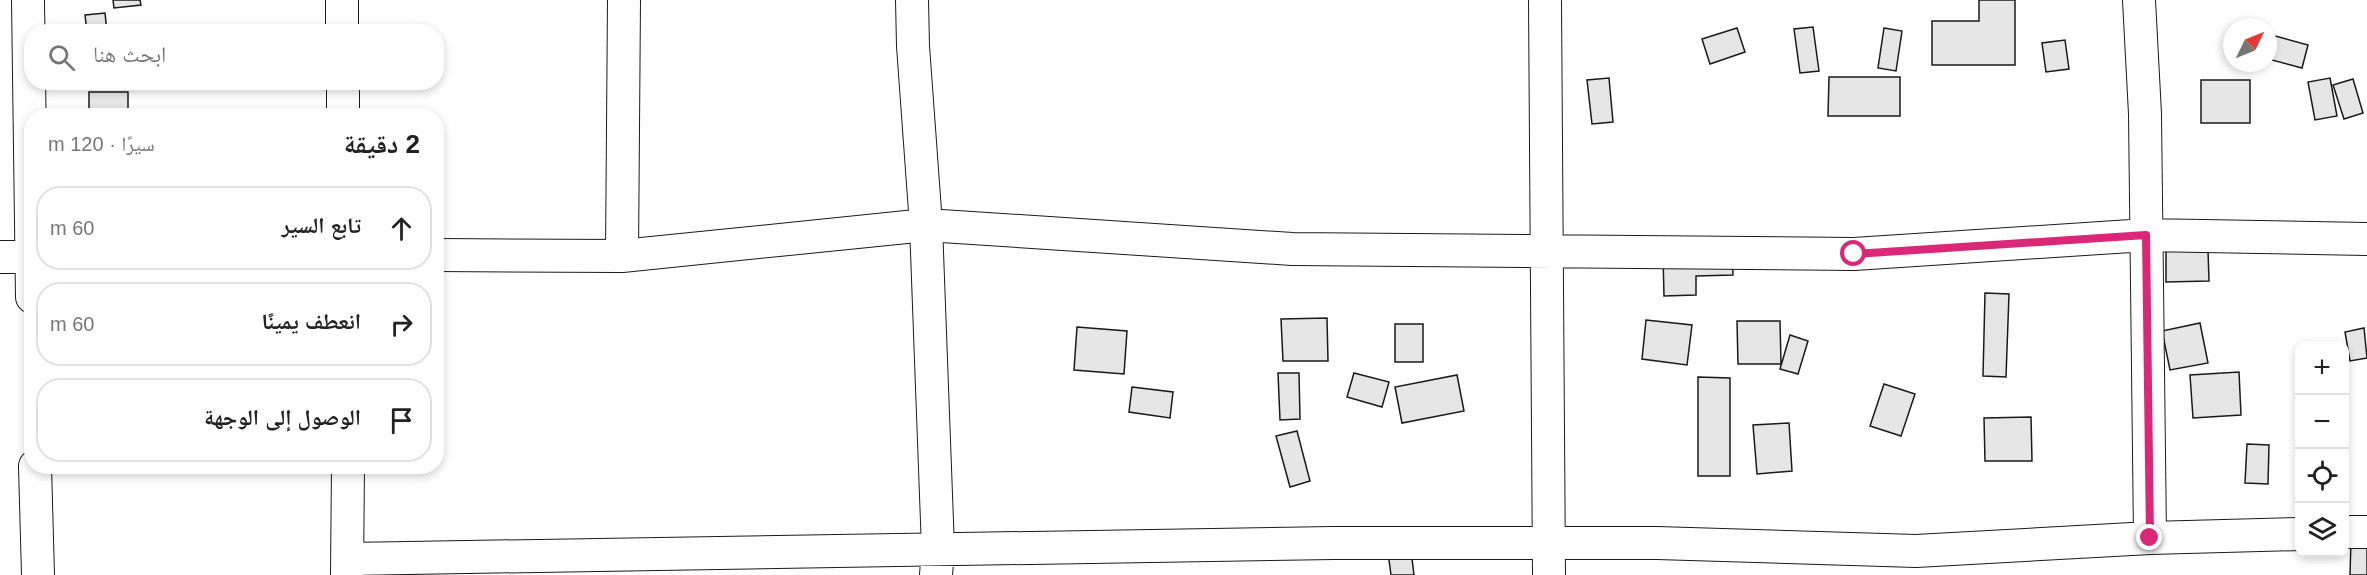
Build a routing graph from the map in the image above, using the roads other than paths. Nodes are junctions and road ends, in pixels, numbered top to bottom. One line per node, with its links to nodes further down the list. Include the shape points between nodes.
1 (28, 0): 7 (street)
2 (342, 0): 8 (street)
3 (624, 0): 18 (street)
4 (912, 0): 13 (street)
5 (1545, 0): 16 (street)
6 (2139, 0): 14 (street)
7 (28, 24)
8 (342, 24)
9 (29, 90): 11 (street)
10 (343, 90): 12 (street)
11 (29, 108)
12 (343, 108)
13 (926, 225): 16 (street, via 1292,249); 18 (street); 28 (street)
14 (2146, 235): 15 (street); 16 (street, via 1854,254); 26 (street)
15 (2367, 239)
16 (1545, 252): 27 (street)
17 (444, 255): 18 (street)
18 (622, 256)
19 (0, 257): 20 (street)
20 (24, 257)
21 (35, 474): 30 (street)
22 (348, 474): 29 (street)
23 (2349, 532): 24 (street)
24 (2367, 532)
25 (2295, 534): 26 (street)
26 (2150, 538): 27 (street, via 1916,551)
27 (1550, 543): 28 (street, via 1333,543); 31 (street)
28 (937, 562): 29 (street)
29 (347, 567)
30 (38, 575)
31 (1549, 575)

